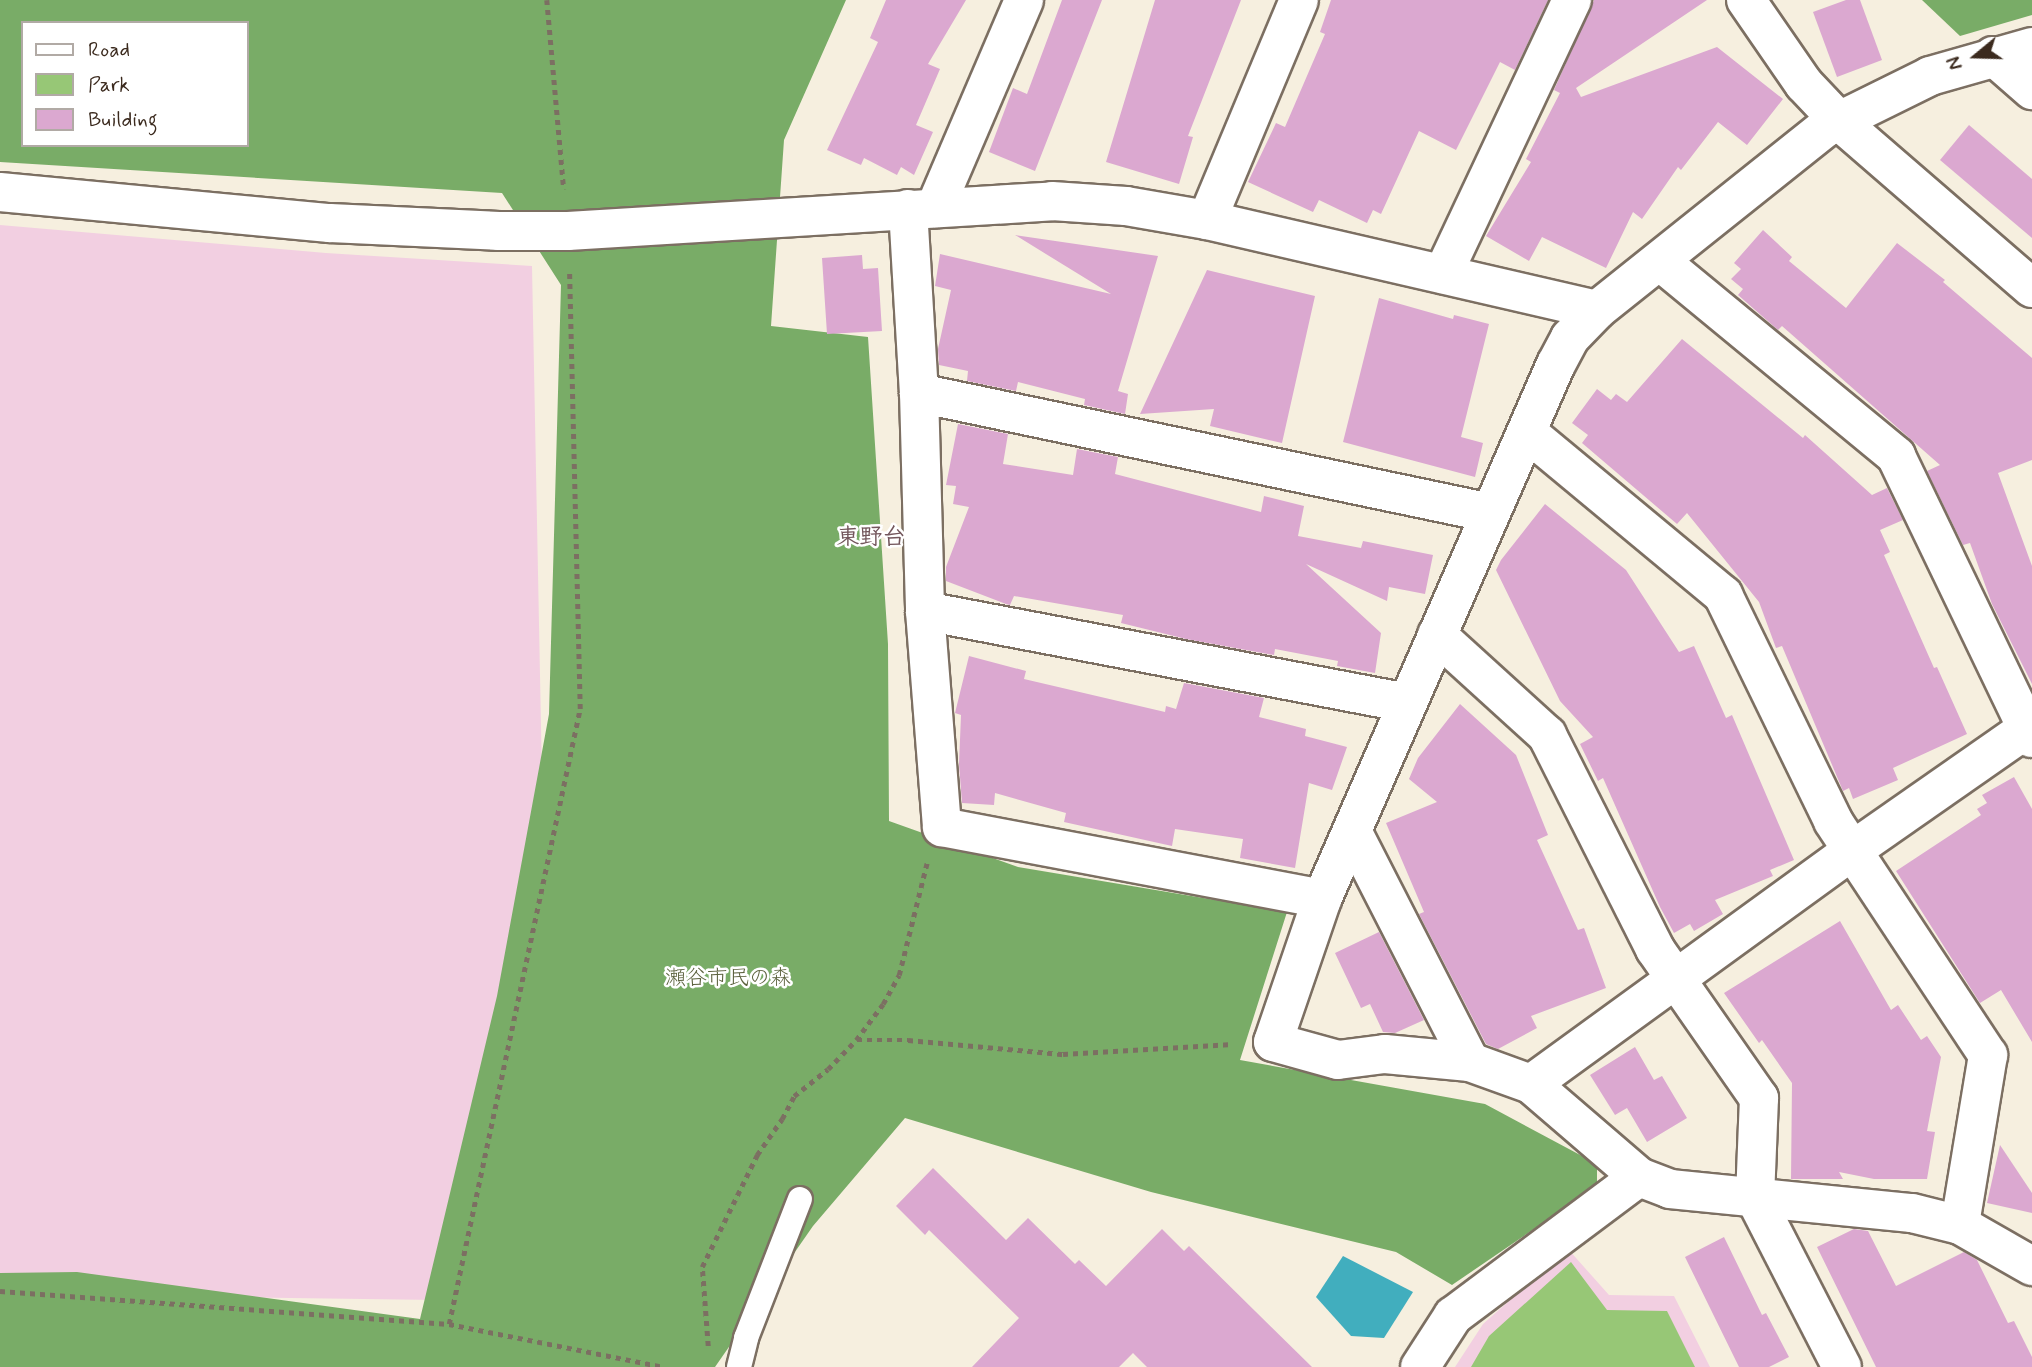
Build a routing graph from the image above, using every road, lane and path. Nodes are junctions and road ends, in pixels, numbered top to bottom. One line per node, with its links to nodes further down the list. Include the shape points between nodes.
1 (547, 0): 13 (path)
2 (1024, 0): 11 (street)
3 (1299, 0): 12 (street)
4 (1572, 0): 15 (street)
5 (1746, 0): 9 (street, via 1804,84)
6 (2032, 47): 7 (street)
7 (1993, 56): 8 (street); 9 (street, via 1930,76)
8 (2032, 90)
9 (1839, 121): 14 (street, via 1762,176); 16 (street)
10 (0, 192): 13 (street, via 330,223)
11 (922, 208): 12 (street, via 1052,201 1126,206); 13 (street); 18 (street)
12 (1207, 220): 15 (street)
13 (568, 231): 40 (path, via 580,709)
14 (1661, 262): 17 (street); 24 (street, via 1896,456)
15 (1443, 274): 17 (street)
16 (2032, 288)
17 (1597, 310): 19 (street, via 1570,338)
18 (919, 393): 20 (street); 21 (street)
19 (1528, 433): 20 (street); 27 (street, via 1723,595 1833,821)
20 (1491, 513): 22 (street)
21 (925, 611): 23 (street); 25 (street)
22 (1437, 635): 23 (street); 29 (street, via 1547,735 1655,949)
23 (1406, 703): 26 (street)
24 (2030, 731): 27 (street)
25 (942, 827): 28 (street); 30 (path, via 923,872 899,975)
26 (1352, 831): 28 (street); 32 (street)
27 (1853, 850): 29 (street); 37 (street, via 1987,1055)
28 (1322, 899): 31 (street)
29 (1676, 978): 33 (street); 35 (street, via 1759,1098)
30 (856, 1040): 31 (path, via 908,1040 1063,1054); 41 (path, via 793,1096 757,1155 702,1267)
31 (1273, 1042): 32 (street, via 1338,1060 1385,1054)
32 (1470, 1062): 33 (street)
33 (1531, 1084): 34 (street)
34 (1639, 1177): 35 (street, via 1670,1189); 44 (street, via 1453,1316)
35 (1755, 1198): 37 (street, via 1912,1213); 45 (street)
36 (800, 1199): 43 (lane)
37 (1961, 1225): 38 (street)
38 (2032, 1266)
39 (0, 1291): 40 (path)
40 (449, 1324): 42 (path)
41 (711, 1357)
42 (664, 1367)
43 (739, 1367)
44 (1420, 1367)
45 (1842, 1367)

